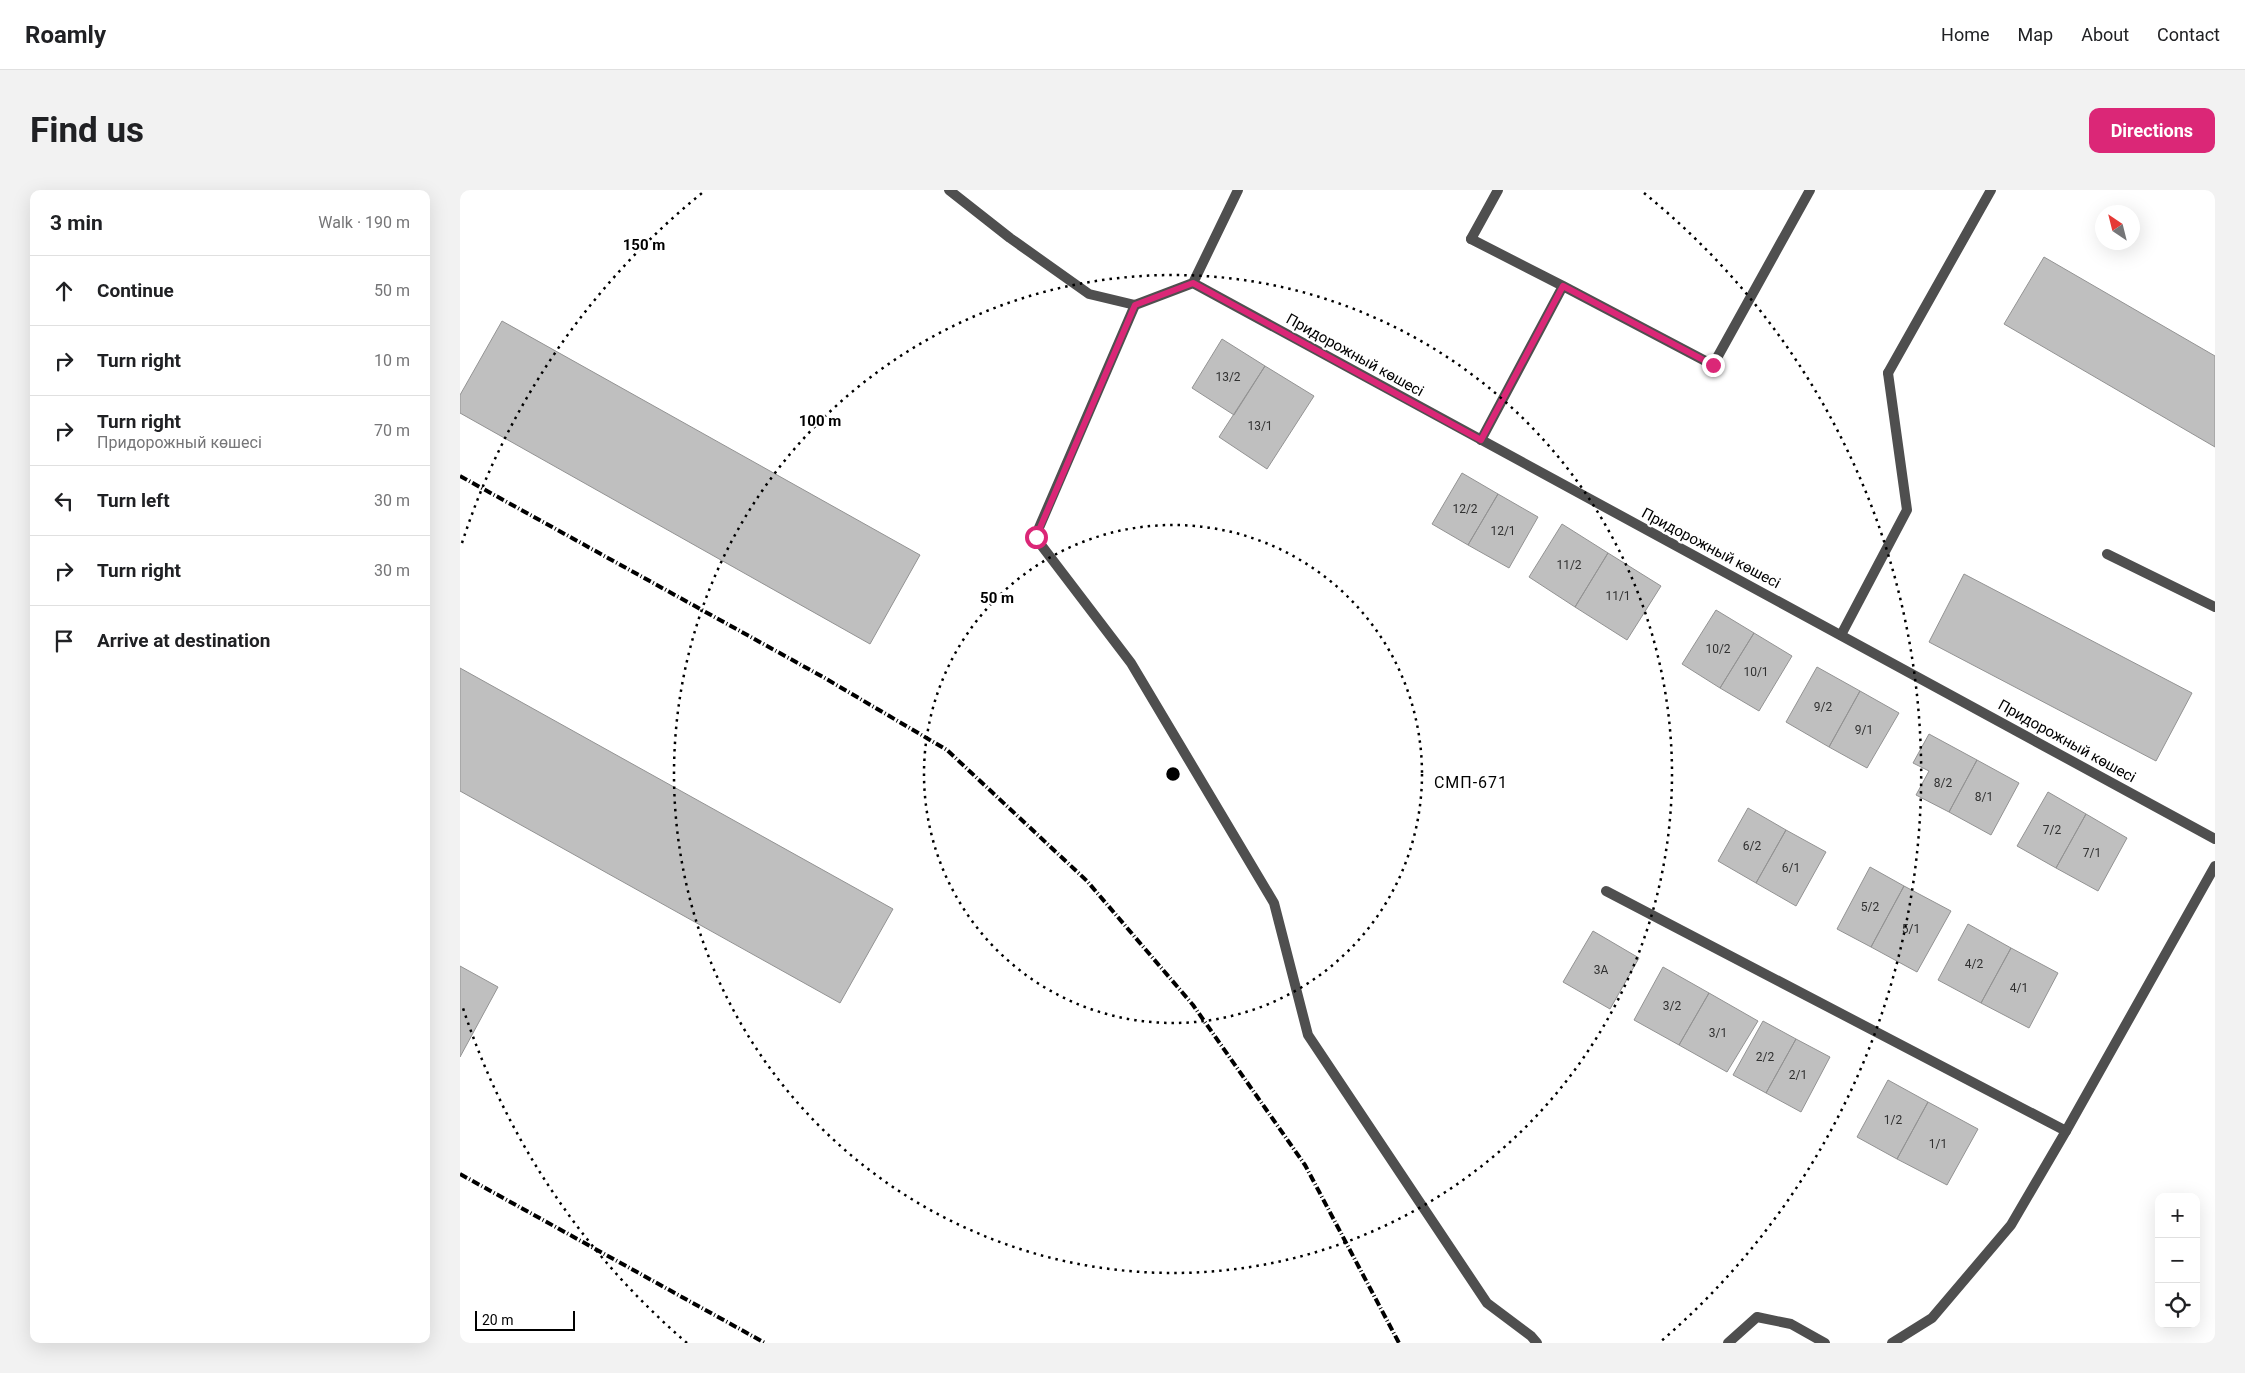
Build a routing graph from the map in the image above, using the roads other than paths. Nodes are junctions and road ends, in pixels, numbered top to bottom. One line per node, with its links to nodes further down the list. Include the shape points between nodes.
1 (949, 190): 8 (street, via 1089,294)
2 (1238, 190): 6 (street)
3 (1498, 190): 7 (street, via 1471,239)
4 (1810, 190): 7 (street, via 1713,365)
5 (1991, 190): 12 (street, via 1888,373 1907,510)
6 (1193, 283): 8 (street); 9 (street, Придорожный көшесі)
7 (1563, 286): 9 (street)
8 (1135, 305): 17 (street, via 1036,537 1131,663 1274,903 1308,1034 1487,1302)
9 (1481, 440): 12 (street, Придорожный көшесі)
10 (2107, 554): 11 (street)
11 (2215, 607)
12 (1841, 635): 13 (street, Придорожный көшесі)
13 (2215, 839)
14 (2215, 866): 16 (street)
15 (1606, 892): 16 (street)
16 (2066, 1132): 20 (street, via 2011,1225 1932,1318)
17 (1536, 1343)
18 (1728, 1343): 19 (street, via 1757,1317 1791,1324)
19 (1826, 1343)
20 (1892, 1343)

